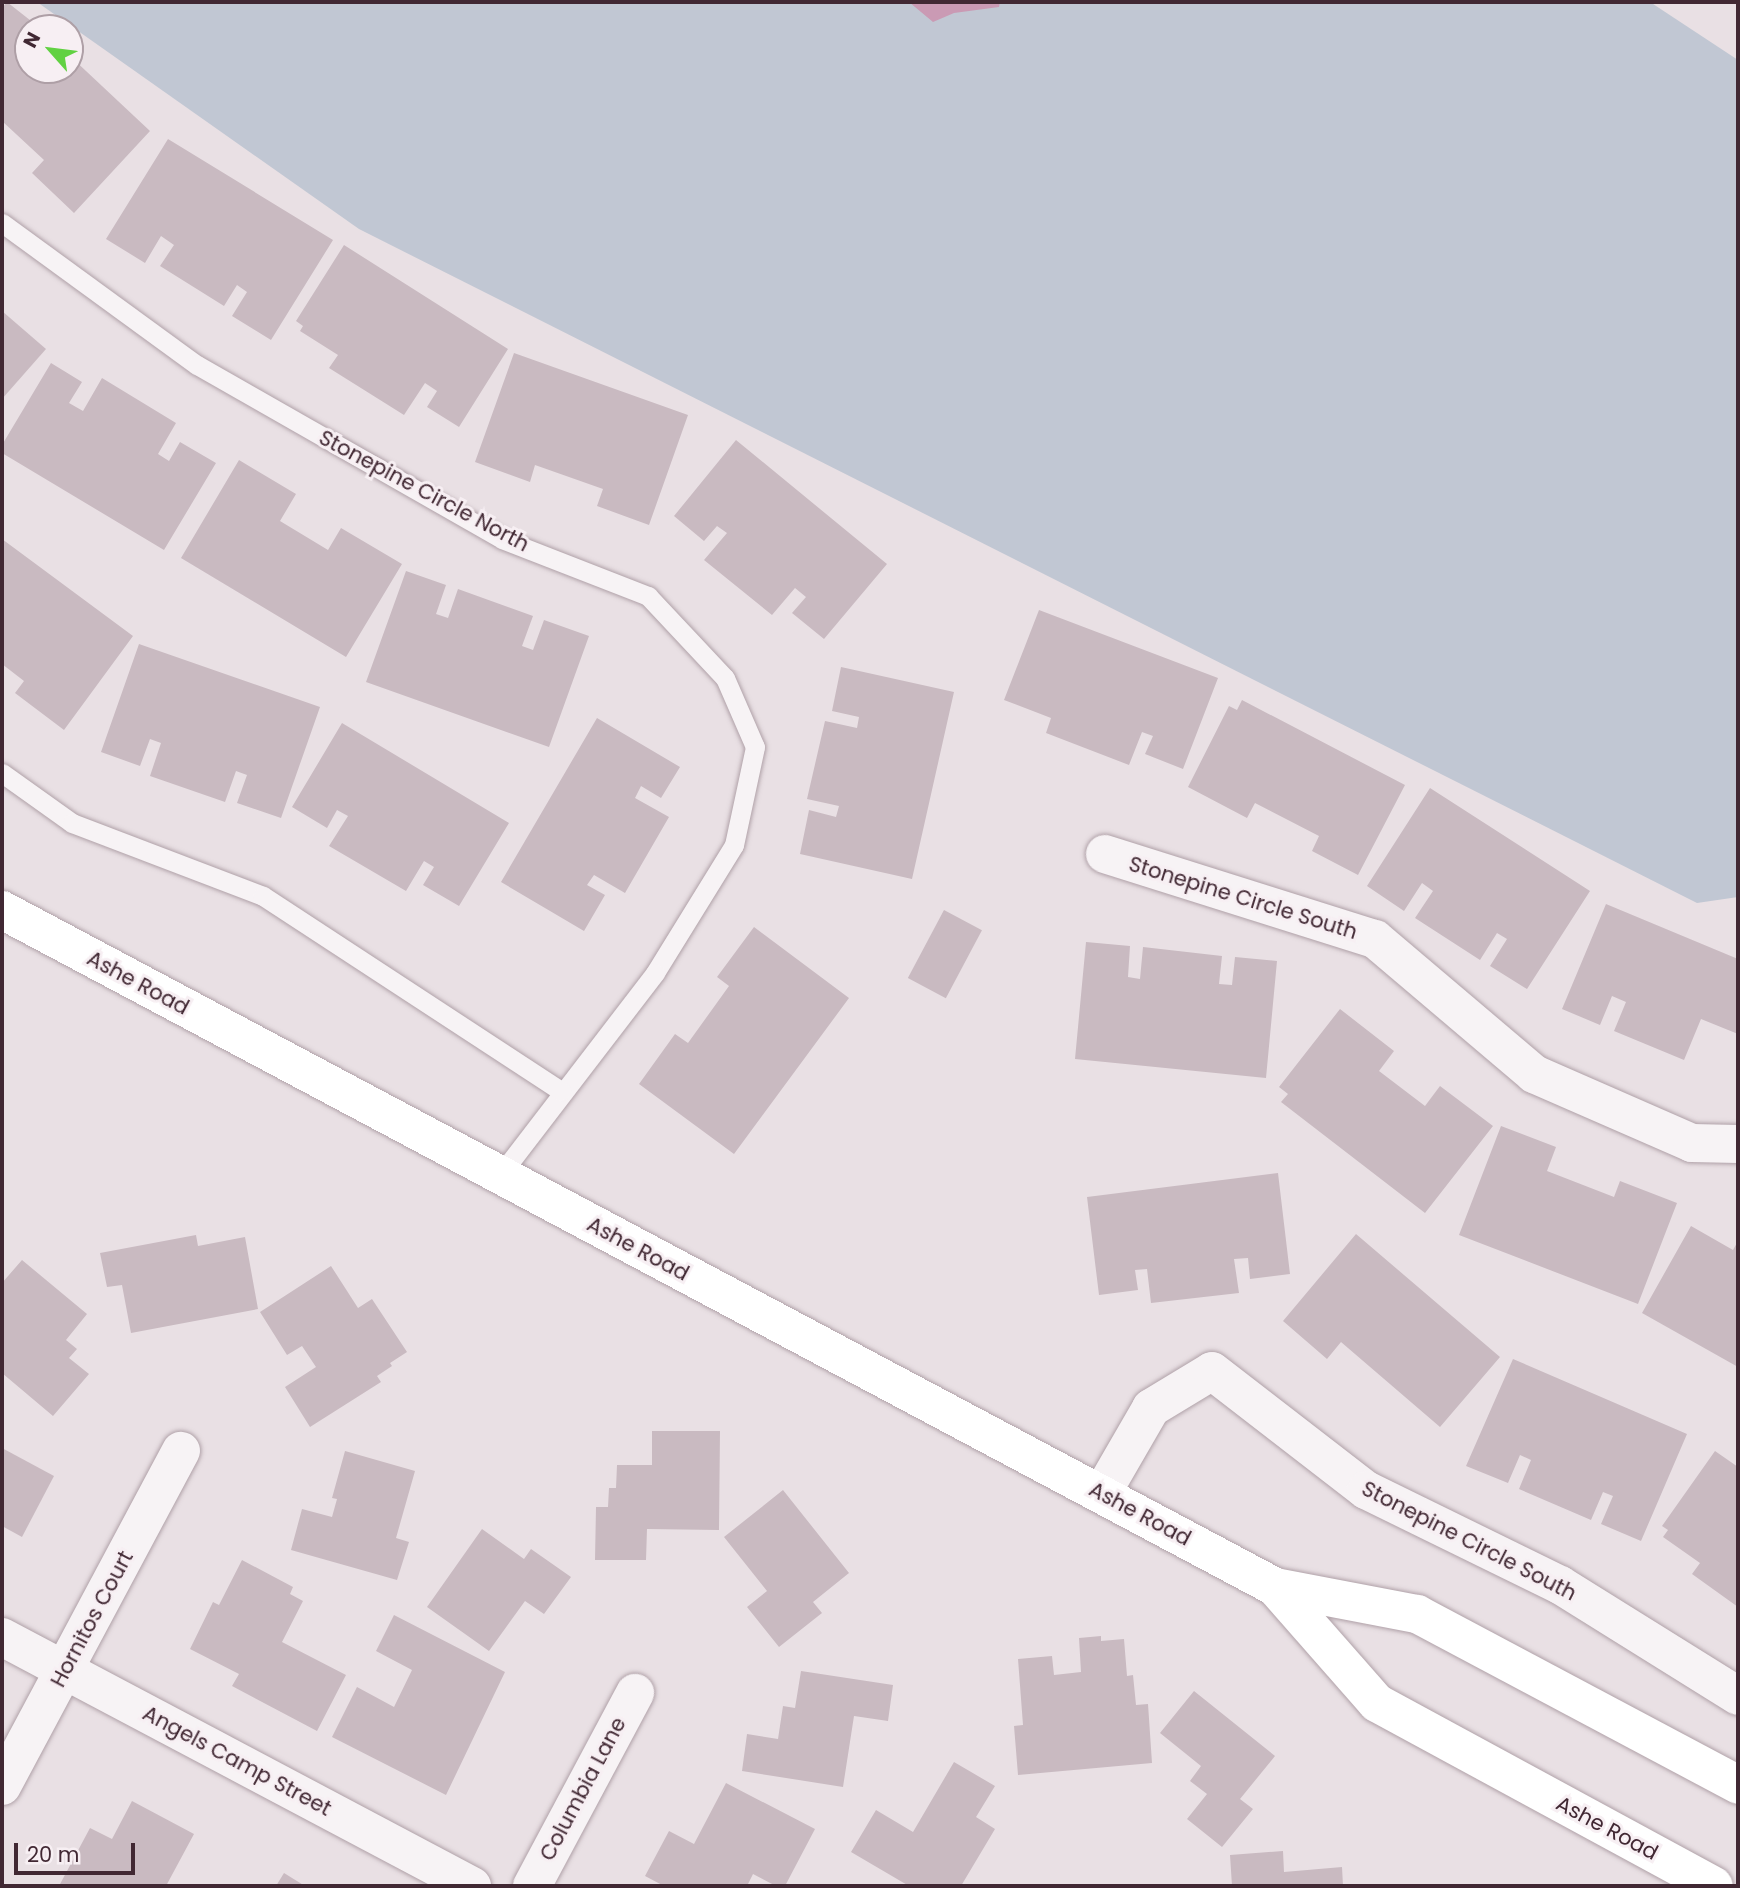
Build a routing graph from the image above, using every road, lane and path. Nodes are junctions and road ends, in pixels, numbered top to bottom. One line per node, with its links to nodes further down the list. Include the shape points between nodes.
1 (2, 223): 5 (lane, Stonepine Circle North, via 197,365 502,539 648,596 725,678 755,747 734,845 655,973)
2 (2, 773): 5 (lane, via 72,823 263,896)
3 (1105, 854): 6 (street, Stonepine Circle South, via 1375,939 1534,1074 1692,1143)
4 (2, 910): 7 (street, Ashe Road)
5 (561, 1091): 7 (lane, Stonepine Circle North)
6 (1738, 1144)
7 (499, 1175): 9 (street, Ashe Road)
8 (181, 1451): 12 (street, Hornitos Court)
9 (1102, 1493): 10 (street, Ashe Road); 14 (street, Stonepine Circle South, via 1151,1408 1212,1371 1366,1490 1560,1585)
10 (1275, 1587): 15 (street, Ashe Road, via 1418,1614); 19 (street, Ashe Road, via 1377,1703)
11 (2, 1637): 12 (street, Angels Camp Street)
12 (65, 1670): 16 (street, Hornitos Court); 17 (street, Angels Camp Street)
13 (635, 1693): 18 (street, Columbia Lane)
14 (1738, 1696)
15 (1738, 1785)
16 (2, 1786)
17 (472, 1886)
18 (532, 1886)
19 (1714, 1886)

